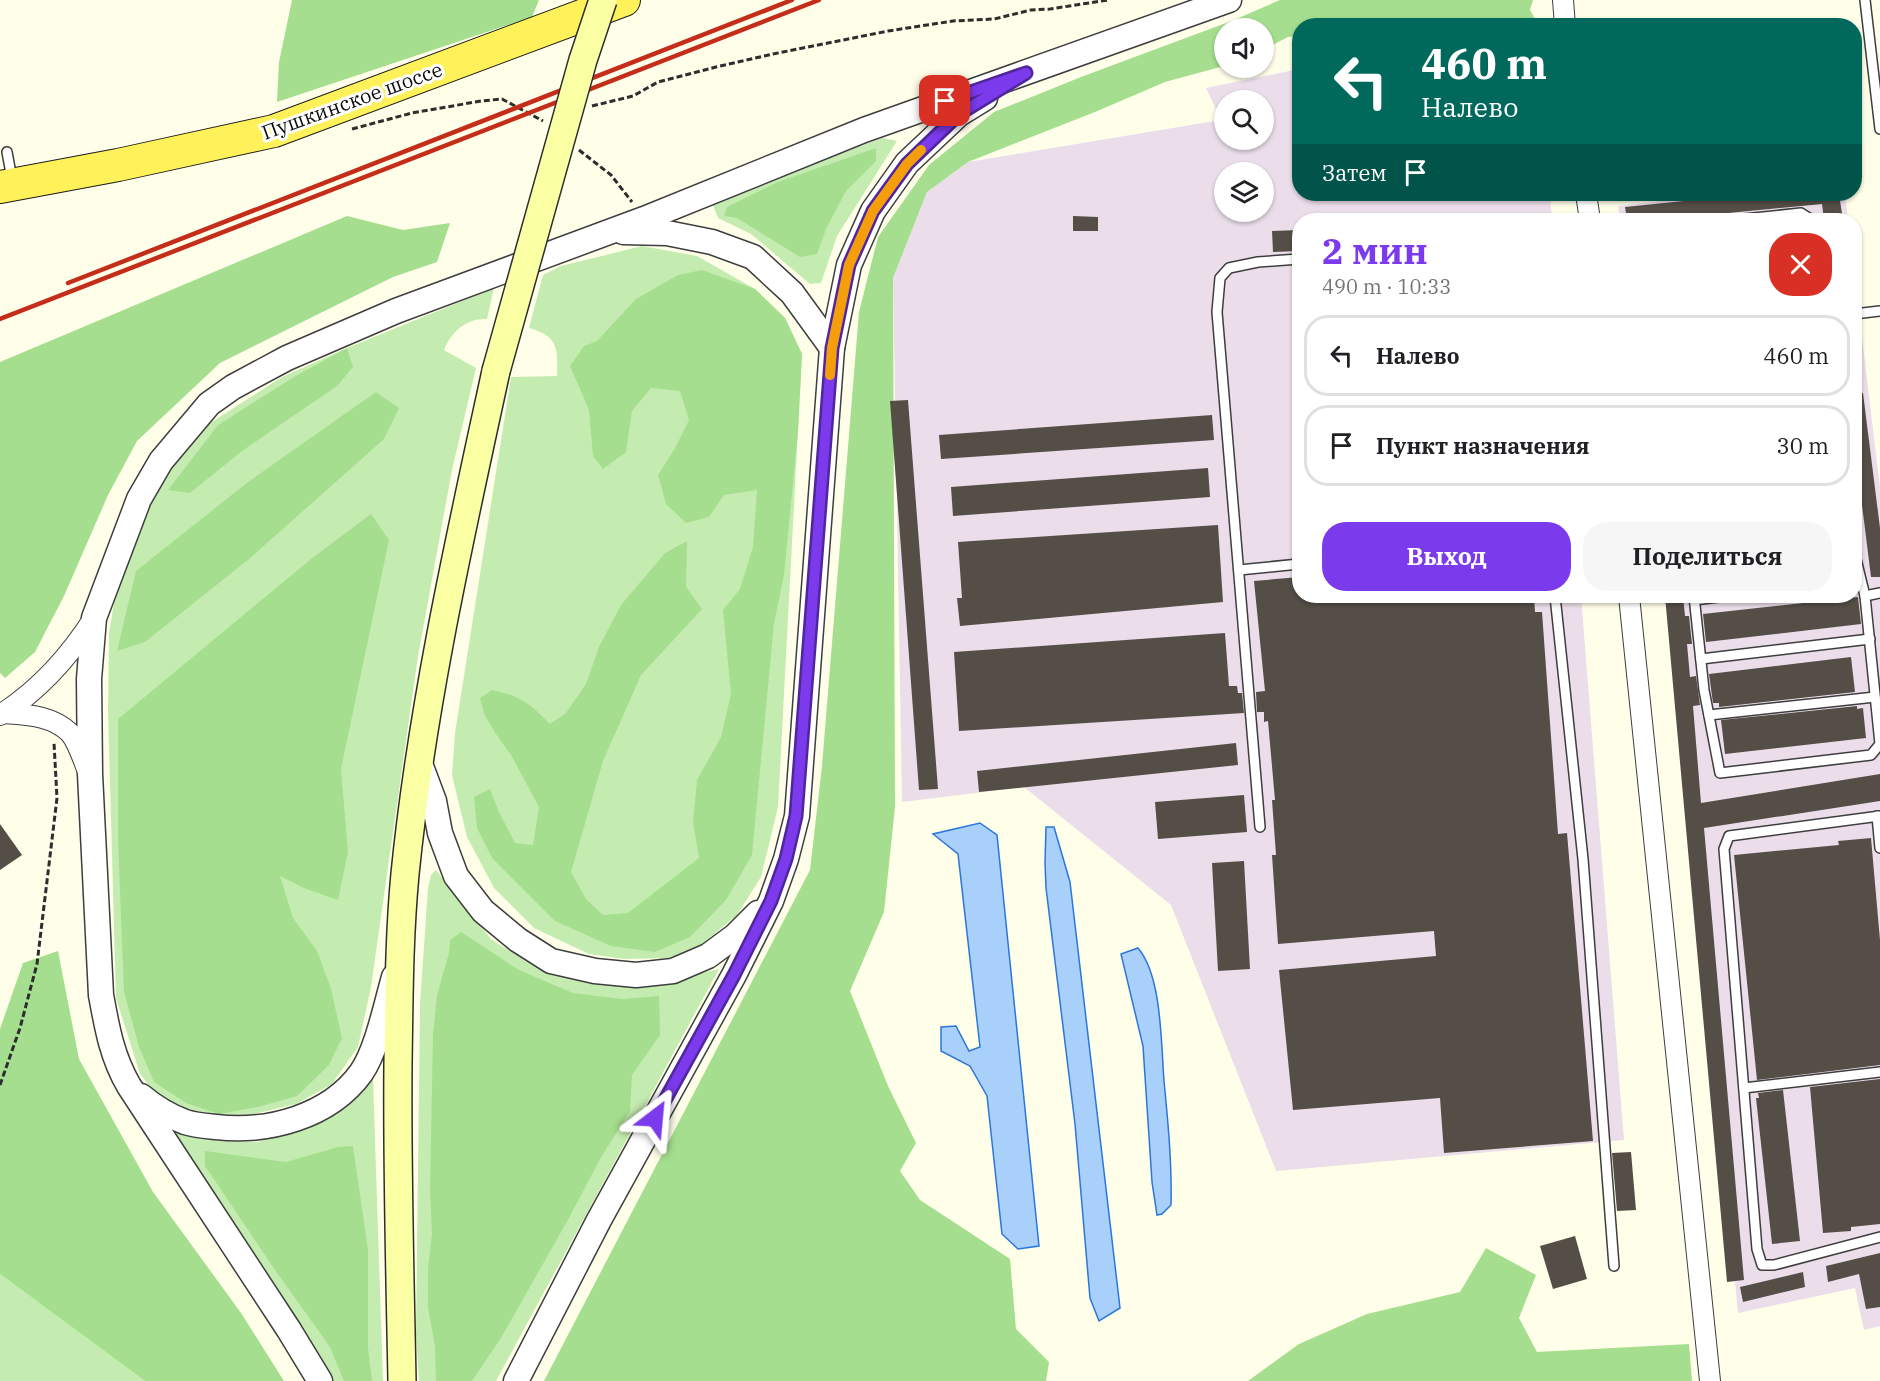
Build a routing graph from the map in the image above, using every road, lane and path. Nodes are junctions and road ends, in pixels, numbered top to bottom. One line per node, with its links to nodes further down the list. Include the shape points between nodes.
1 (603, 0): 39 (main road, bridge, via 496,371 459,539)
2 (624, 0): 17 (main road, Пушкинское шоссе, via 274,131)
3 (1108, 0): 9 (path, via 888,31 773,54 658,82 633,96)
4 (1229, 0): 8 (street)
5 (1563, 0): 7 (street)
6 (1865, 0): 14 (lane)
7 (1564, 18)
8 (1026, 73): 18 (street, via 864,130); 23 (street, via 959,114 907,164 873,211 849,265)
9 (582, 109)
10 (553, 118): 11 (path)
11 (543, 121): 12 (path, via 502,99 423,111); 13 (path)
12 (367, 125)
13 (549, 126)
14 (1880, 129)
15 (577, 148): 18 (path, via 611,175)
16 (7, 152): 17 (lane)
17 (6, 185)
18 (644, 219): 19 (street)
19 (607, 232): 23 (street, via 667,233 753,256 792,293); 32 (street, via 287,358 209,404 161,461 140,500)
20 (1292, 260): 25 (lane, via 1229,268 1220,278 1217,312)
21 (1880, 311): 22 (lane)
22 (1862, 313)
23 (832, 348): 44 (street, via 796,816)
24 (1292, 565): 25 (lane)
25 (1239, 570): 42 (lane)
26 (1862, 588): 28 (lane)
27 (1880, 593): 28 (lane)
28 (1866, 596): 33 (lane)
29 (1556, 603): 51 (lane, via 1583,859)
30 (1630, 603): 55 (street)
31 (1695, 603): 34 (lane)
32 (94, 618): 36 (street, via 53,673); 40 (street, via 89,679)
33 (1870, 639): 34 (lane); 35 (lane)
34 (1701, 659): 37 (lane)
35 (1875, 697): 37 (lane); 37 (lane, via 1880,744 1871,755 1720,773)
36 (2, 714): 38 (street)
37 (1709, 715)
38 (52, 720): 40 (street, via 71,734); 47 (path, via 57,798 37,964)
39 (419, 760): 44 (street, via 456,876 483,911 551,961 636,975 673,971 708,956); 45 (main road)
40 (90, 774): 48 (street, via 101,995 112,1050)
41 (1879, 816): 43 (lane); 49 (lane, via 1729,836 1724,849)
42 (1260, 827)
43 (1880, 848)
44 (771, 901): 54 (street)
45 (399, 960): 48 (street, via 365,1066 342,1092 307,1114 267,1127 208,1126 167,1114); 53 (main road, via 397,1169)
46 (1880, 1072): 49 (lane)
47 (0, 1085)
48 (129, 1086): 52 (street)
49 (1744, 1088): 50 (lane, via 1757,1249 1762,1265)
50 (1880, 1237)
51 (1614, 1266)
52 (320, 1381)
53 (402, 1381)
54 (516, 1381)
55 (1710, 1381)

